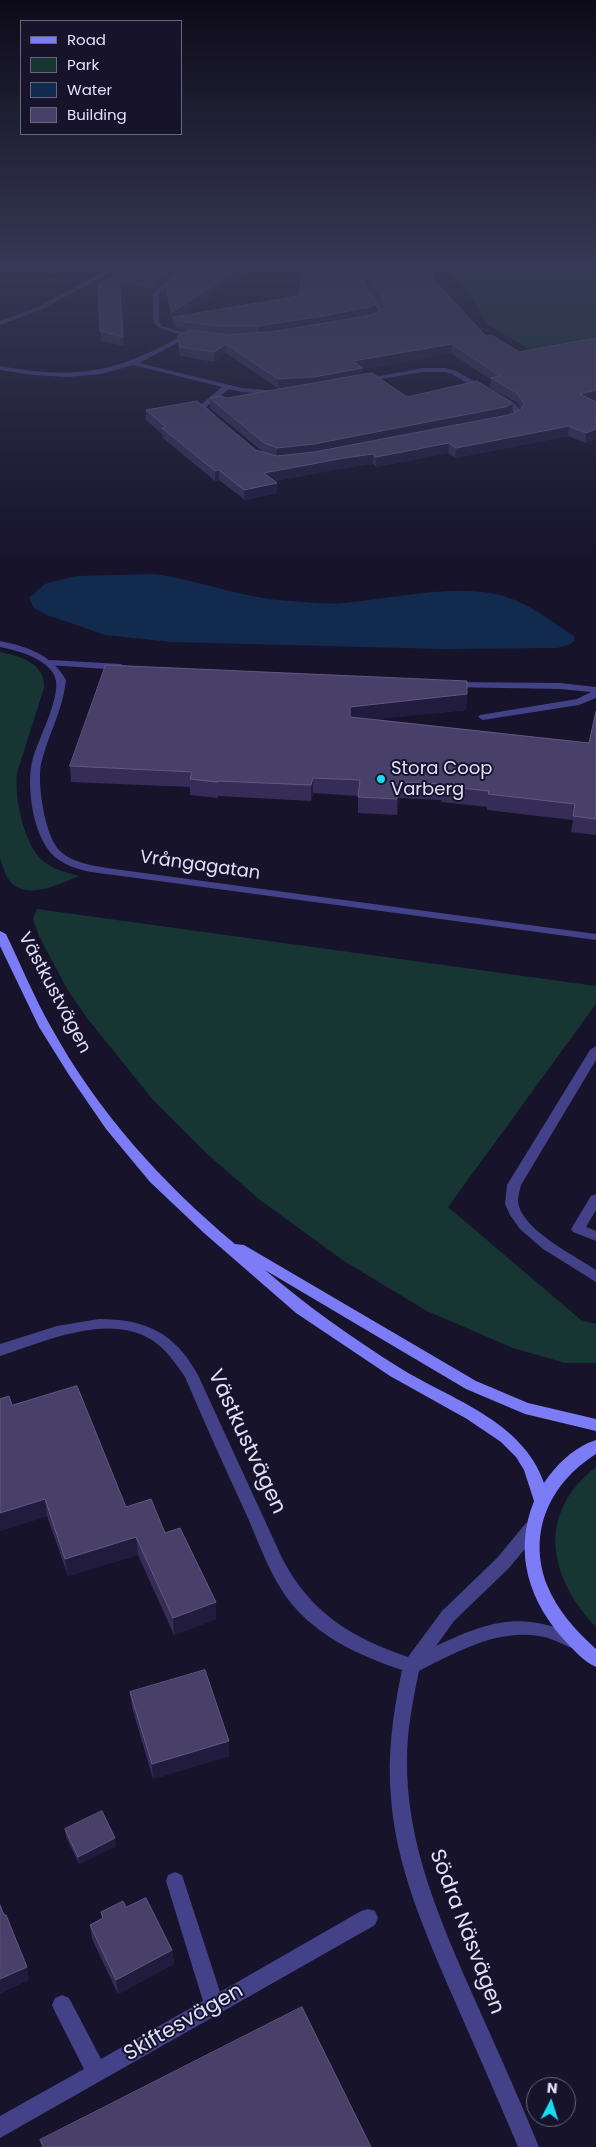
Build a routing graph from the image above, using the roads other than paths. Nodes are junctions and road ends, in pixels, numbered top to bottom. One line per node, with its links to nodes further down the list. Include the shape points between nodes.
1 (127, 364): 3 (street, via 65,375 32,374)
2 (137, 364): 5 (street)
3 (0, 368)
4 (356, 381): 7 (street, via 436,368 454,372 518,412 516,417)
5 (227, 387): 6 (street); 8 (street, via 202,407)
6 (286, 393)
7 (498, 423)
8 (220, 424)
9 (0, 644): 10 (street, via 32,652)
10 (51, 663): 11 (street); 16 (street, Vrångagatan, via 61,680 61,687 38,759 34,791 54,852 68,861 117,873)
11 (132, 668)
12 (443, 685): 13 (street, via 560,686)
13 (596, 692): 14 (street, via 579,702)
14 (483, 717)
15 (0, 934): 19 (street, Västkustvägen, via 45,1027 110,1126 155,1179)
16 (596, 937)
17 (594, 1056): 21 (street, via 514,1185 511,1204 521,1222 544,1242)
18 (596, 1199): 20 (street, via 578,1229)
19 (209, 1230): 23 (street, Västkustvägen, via 471,1385 525,1408); 25 (street, Västkustvägen, via 301,1309 395,1372 506,1438 531,1468)
20 (596, 1236)
21 (596, 1277)
22 (0, 1350): 29 (street, Västkustvägen, via 82,1325 131,1327 154,1335 174,1351 191,1375 291,1590 314,1615 342,1637 373,1653)
23 (596, 1425)
24 (596, 1446): 25 (street, via 563,1468)
25 (541, 1498): 26 (street)
26 (532, 1528): 27 (street, via 531,1548 539,1587 549,1607); 29 (street, via 503,1563 448,1616)
27 (578, 1644): 28 (street); 29 (street, via 542,1630 502,1629 454,1645)
28 (596, 1659)
29 (411, 1666): 36 (street, Södra Näsvägen, via 398,1760 400,1800 410,1855 438,1939)
30 (176, 1881): 33 (street)
31 (368, 1918): 33 (street, Skiftesvägen)
32 (62, 2005): 34 (street)
33 (214, 2006): 34 (street, Skiftesvägen)
34 (97, 2072): 35 (street, Skiftesvägen)
35 (0, 2128)
36 (529, 2147)

